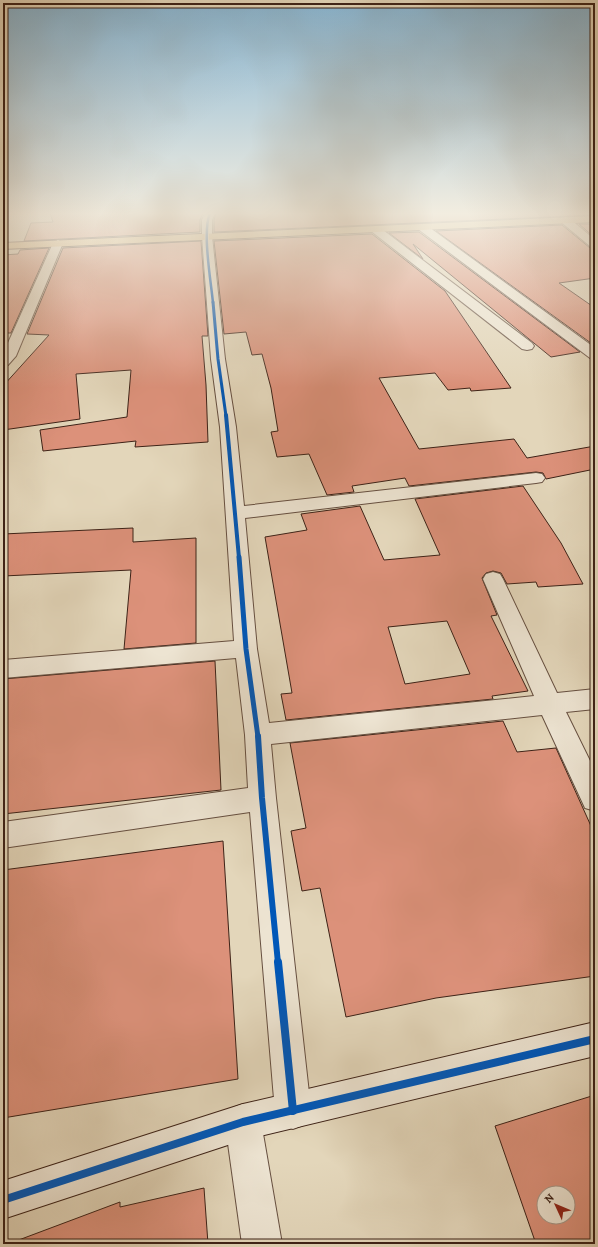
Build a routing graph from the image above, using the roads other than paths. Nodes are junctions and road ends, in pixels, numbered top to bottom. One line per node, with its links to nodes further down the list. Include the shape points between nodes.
1 (46, 271): 7 (street, via 9,356)
2 (210, 271): 9 (street)
3 (430, 271): 5 (street)
4 (482, 271): 6 (street)
5 (527, 346)
6 (595, 355)
7 (3, 362)
8 (536, 478): 9 (street)
9 (235, 513): 11 (street)
10 (493, 579): 14 (street)
11 (246, 649): 12 (street); 15 (street)
12 (3, 669)
13 (595, 699): 14 (street)
14 (549, 703): 15 (street); 17 (street)
15 (258, 736): 16 (street)
16 (262, 798): 18 (street); 20 (street)
17 (595, 799)
18 (3, 834)
19 (595, 1039): 20 (street)
20 (293, 1110): 21 (street)
21 (242, 1122): 22 (street); 23 (street)
22 (3, 1200)
23 (262, 1244)

